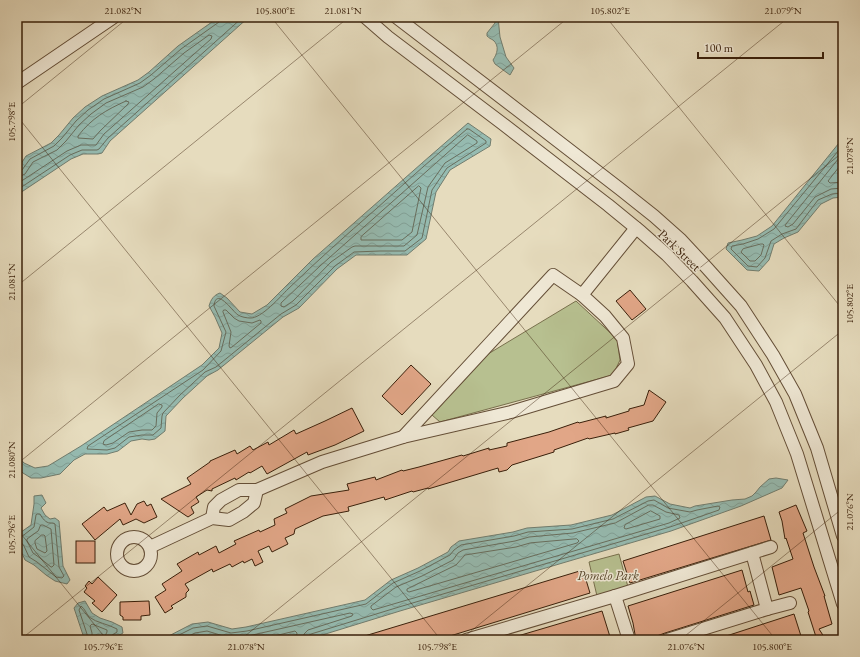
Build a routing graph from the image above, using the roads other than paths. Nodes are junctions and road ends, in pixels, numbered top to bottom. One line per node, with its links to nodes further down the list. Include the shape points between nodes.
1 (114, 17): 4 (street)
2 (365, 17): 6 (street, Park Street, via 388,38)
3 (396, 17): 5 (street, Park Street)
4 (17, 83)
5 (597, 171): 6 (street); 9 (street, Park Street, via 676,235 707,268 741,306)
6 (584, 186): 7 (street, Park Street)
7 (636, 228): 8 (street); 10 (street, Park Street, via 667,255 725,318)
8 (582, 295): 11 (street, via 553,275); 11 (street, via 605,316 623,338 628,364 614,380 511,412)
9 (783, 373): 10 (street); 13 (street, Park Street, via 795,394 817,448)
10 (765, 383): 21 (street, Park Street, via 776,402 797,454)
11 (403, 437): 12 (street, via 322,462)
12 (257, 490): 14 (street, via 239,490 221,500 214,507); 14 (street, via 254,503 243,512 229,520)
13 (840, 516): 15 (street, Park Street)
14 (212, 518): 16 (street)
15 (843, 536)
16 (150, 547)
17 (771, 547): 18 (street)
18 (752, 553): 19 (street); 22 (street)
19 (615, 596): 23 (street); 24 (street)
20 (790, 603): 22 (street)
21 (843, 604)
22 (767, 609): 25 (street)
23 (466, 640)
24 (630, 640)
25 (667, 640)

